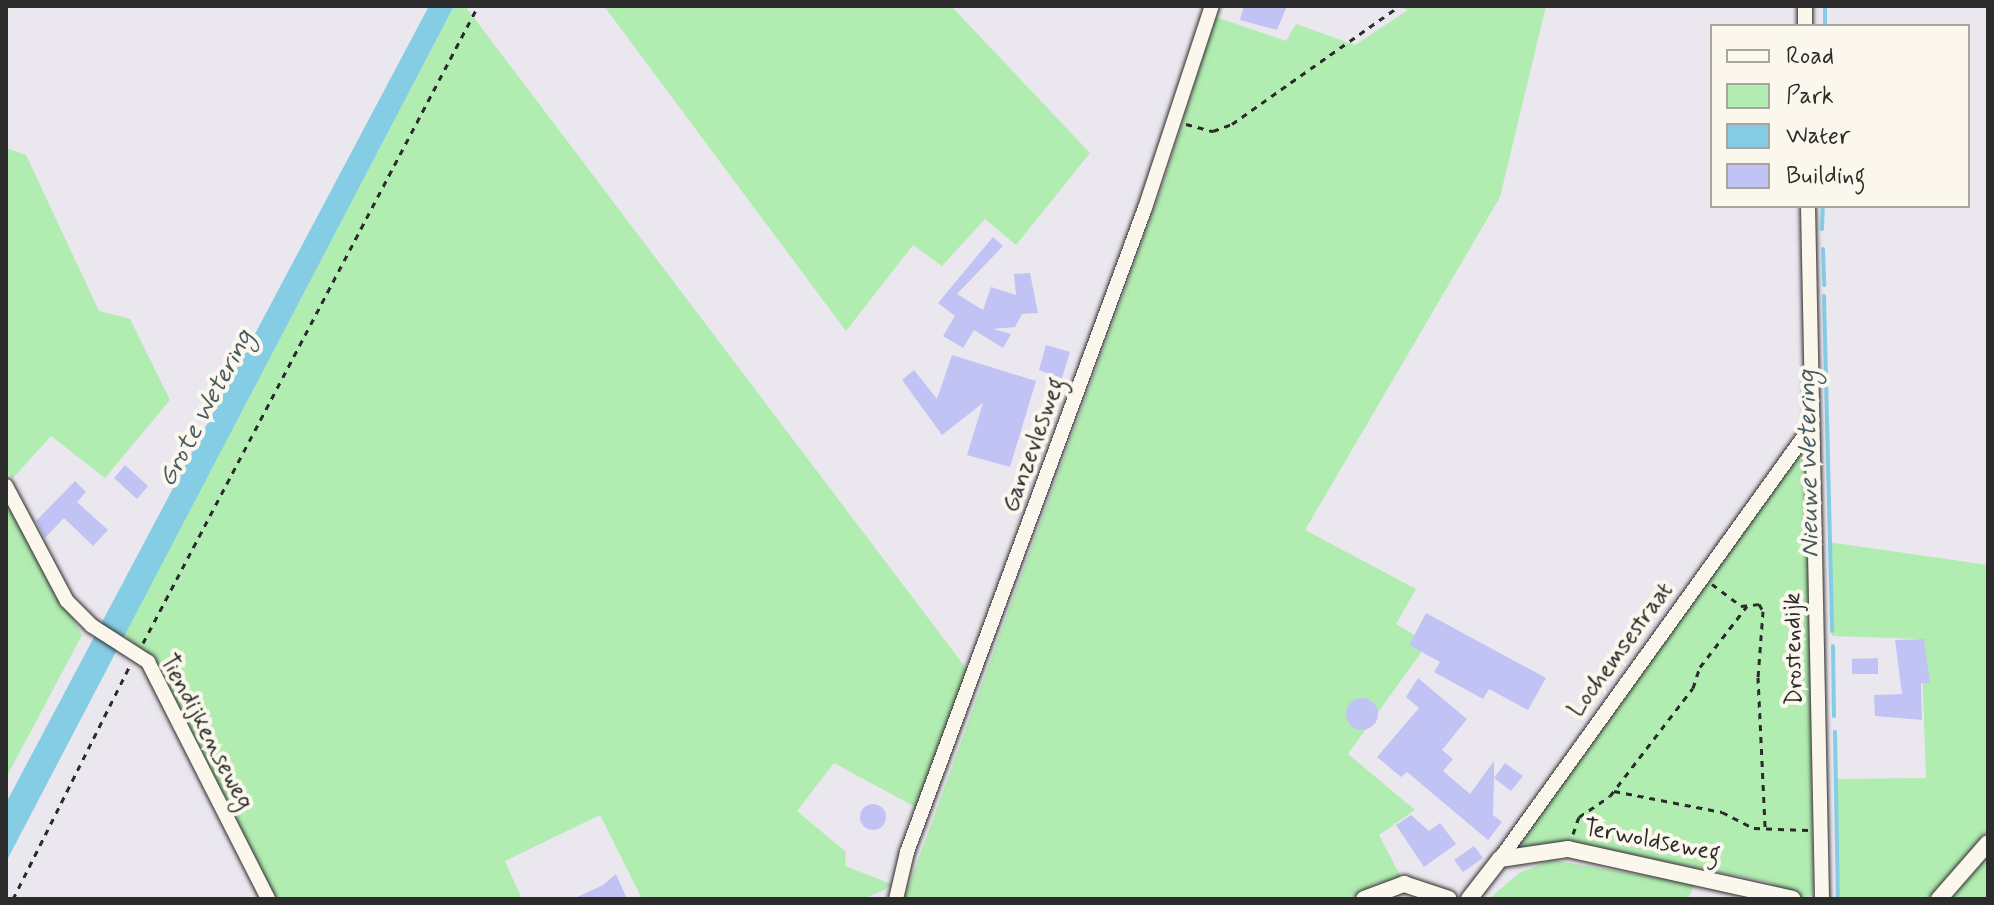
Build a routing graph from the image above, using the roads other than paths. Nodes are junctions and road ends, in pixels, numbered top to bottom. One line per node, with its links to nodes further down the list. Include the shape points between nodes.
1 (1212, 6): 8 (street, Ganzevlesweg, via 907,852)
2 (1808, 208): 3 (street, Drostendijk)
3 (1810, 428): 6 (street, Lochemsestraat); 13 (street, Drostendijk)
4 (6, 486): 7 (street, Tiendijkenseweg, via 67,601 92,626 148,662)
5 (1988, 843): 14 (street)
6 (1500, 859): 11 (street, Lochemsestraat); 12 (street, Terwoldseweg, via 1568,849 1773,890)
7 (268, 899)
8 (896, 899)
9 (1364, 899): 10 (street, via 1404,884)
10 (1449, 899)
11 (1469, 899)
12 (1793, 899)
13 (1822, 899)
14 (1939, 899)

